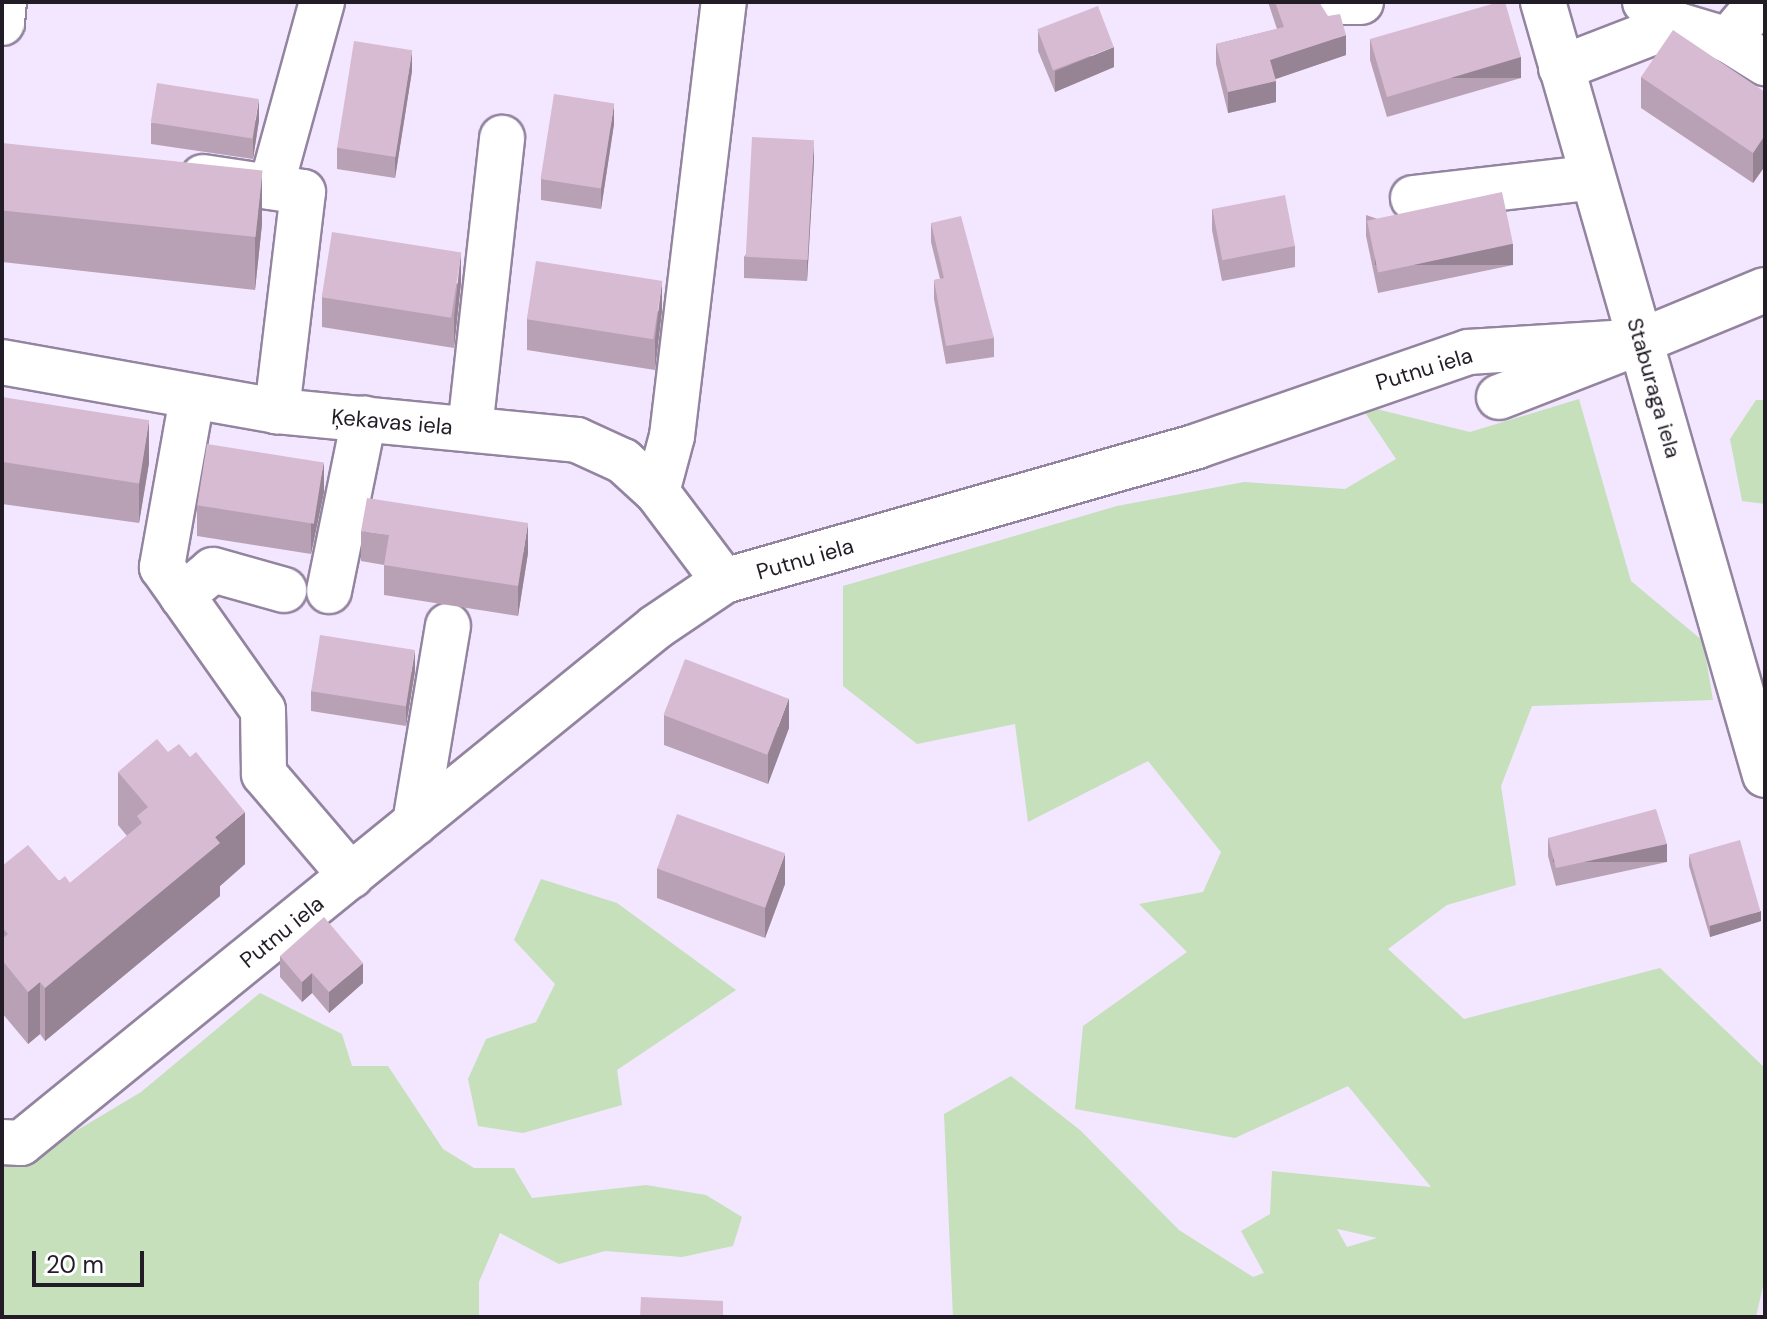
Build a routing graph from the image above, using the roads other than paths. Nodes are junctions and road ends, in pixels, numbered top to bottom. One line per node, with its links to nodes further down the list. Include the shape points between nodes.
1 (4, 2): 9 (street)
2 (322, 2): 16 (street)
3 (724, 2): 26 (street, via 672,436)
4 (1335, 2): 5 (street)
5 (1361, 2)
6 (1543, 2): 12 (street, Staburaga iela)
7 (1760, 2): 10 (street)
8 (1660, 13): 10 (street); 12 (street)
9 (2, 23)
10 (1728, 40): 11 (street)
11 (1765, 63)
12 (1561, 68): 15 (street, Staburaga iela)
13 (502, 138): 25 (street)
14 (167, 172): 16 (street)
15 (1589, 178): 17 (street); 19 (street, Staburaga iela)
16 (271, 187): 23 (street, via 303,192)
17 (1413, 198)
18 (1765, 290): 19 (street, Putnu iela)
19 (1641, 341): 21 (street); 27 (street, Putnu iela, via 1468,352 1197,446); 32 (street, Staburaga iela)
20 (4, 371): 22 (street, Ķekavas iela)
21 (1499, 397)
22 (192, 398): 23 (street, Ķekavas iela); 30 (street, via 162,567)
23 (277, 411): 24 (street, Ķekavas iela)
24 (364, 419): 25 (street, Ķekavas iela); 29 (street)
25 (470, 429): 26 (street, Ķekavas iela, via 577,440 623,461)
26 (657, 492): 27 (street, Ķekavas iela)
27 (724, 581): 33 (street, Putnu iela, via 656,627)
28 (284, 590): 30 (street, via 213,570)
29 (329, 591)
30 (182, 596): 34 (street, via 263,710 264,774)
31 (448, 626): 33 (street)
32 (1765, 775)
33 (415, 823): 34 (street, Putnu iela)
34 (351, 876): 35 (street, Putnu iela, via 21,1143)
35 (2, 1142)

